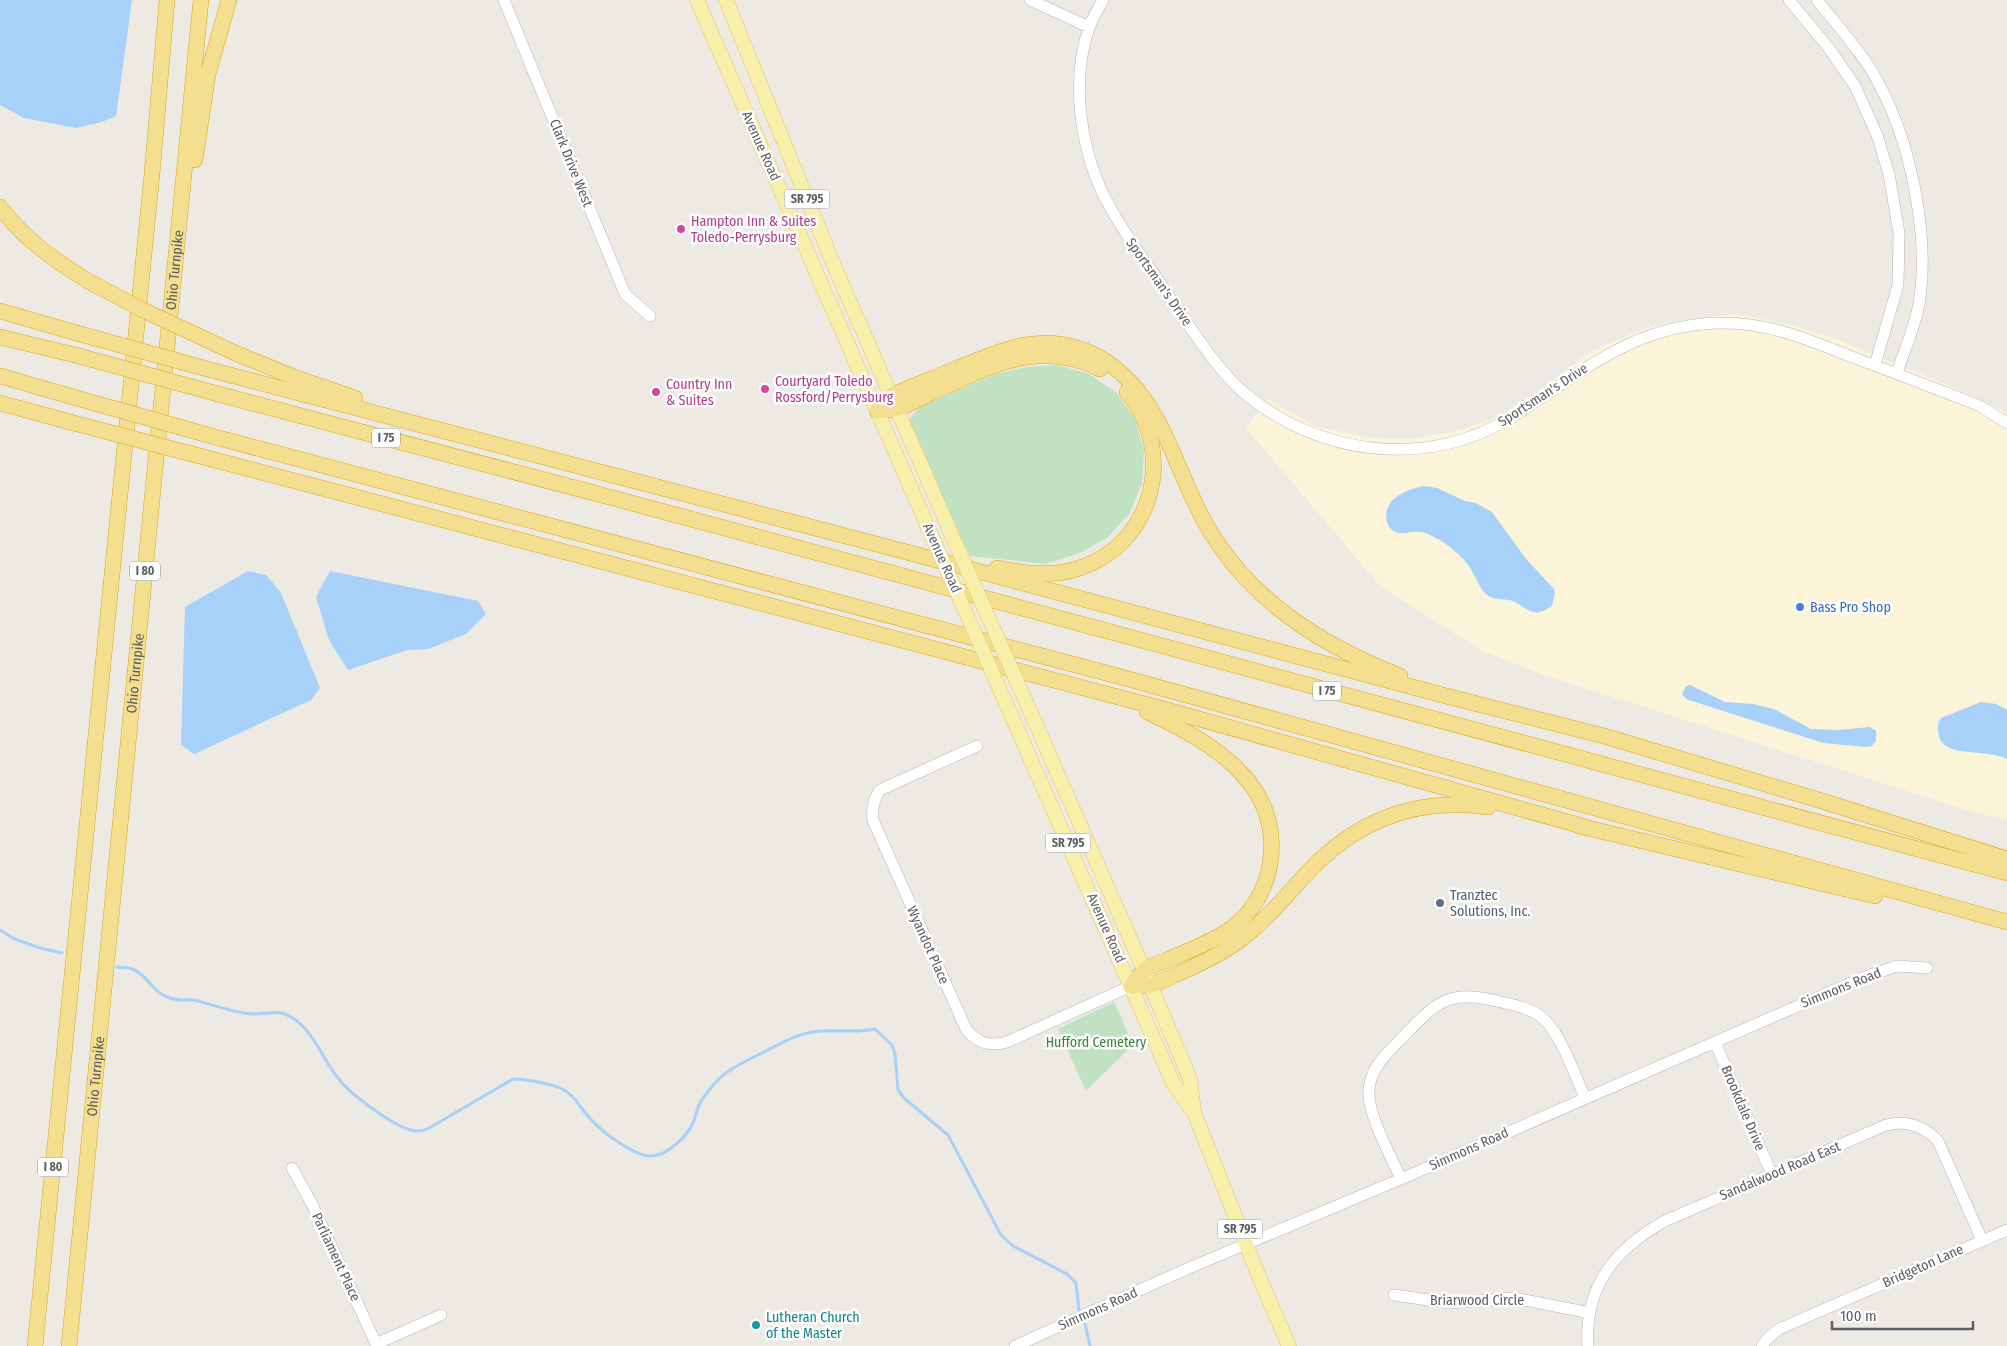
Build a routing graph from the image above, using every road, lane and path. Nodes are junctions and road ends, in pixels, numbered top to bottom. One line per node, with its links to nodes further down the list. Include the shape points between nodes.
1 (158, 0): 14 (highway)
2 (166, 0): 14 (highway, I 80)
3 (201, 0): 18 (highway, Ohio Turnpike / I 80)
4 (229, 0): 18 (highway, via 208,74)
5 (504, 0): 16 (street, Clark Drive West, via 625,294)
6 (697, 0): 24 (main road, Avenue Road / SR 795)
7 (727, 0): 23 (main road, Avenue Road / SR 795)
8 (1030, 0): 12 (street)
9 (1103, 0): 12 (street, Sportsman's Drive)
10 (1789, 0): 19 (street, via 1855,86 1878,135 1889,174 1898,233 1898,284)
11 (1817, 0): 20 (street, via 1862,55 1880,85 1897,123 1909,164 1918,211 1919,304)
12 (1089, 27): 19 (street, Sportsman's Drive, via 1081,64 1083,127 1103,193 1125,232 1216,364 1241,390 1268,411 1301,430 1359,447 1416,449 1442,445 1491,429 1604,356 1630,343 1702,324 1770,328)
13 (0, 207): 25 (highway, bridge, via 40,250 88,281 235,353 354,398)
14 (146, 225): 53 (highway, I 80)
15 (0, 311): 25 (highway, bridge)
16 (650, 316)
17 (0, 337): 33 (highway, I 75, bridge)
18 (168, 338): 54 (highway, Ohio Turnpike / I 80)
19 (1875, 365): 20 (street, Sportsman's Drive)
20 (1897, 373): 26 (street, Sportsman's Drive, via 1980,406)
21 (0, 376): 34 (highway, bridge, via 1125,678)
22 (0, 402): 28 (highway, bridge)
23 (893, 403): 24 (highway); 27 (highway, via 1004,362 1046,354 1067,357 1100,370 1132,398 1150,433 1154,461 1149,496 1134,528 1114,549 1077,569 1049,574 1027,573); 29 (highway, via 999,351 1027,344 1056,344 1096,356 1120,372 1148,404 1204,521 1256,588 1323,639 1387,671); 37 (main road, Avenue Road / SR 795, bridge)
24 (877, 411): 39 (main road, Avenue Road / SR 795, bridge)
25 (372, 412): 27 (highway)
26 (2007, 423)
27 (899, 550): 29 (highway)
28 (1109, 696): 31 (highway); 37 (highway, via 1177,726 1235,766 1261,800 1272,840 1266,882 1243,918 1209,942)
29 (1450, 697): 32 (highway, via 1604,736)
30 (977, 746): 39 (street, Wyandot Place, via 880,790 872,810 873,820 966,1029 976,1040 998,1045)
31 (1589, 828): 34 (highway, via 1952,914); 38 (highway, via 1468,805 1432,805 1391,814 1336,846 1234,945)
32 (2007, 859)
33 (2007, 872)
34 (1982, 916): 35 (highway)
35 (2007, 922)
36 (1927, 968): 40 (street, Simmons Road, via 1897,966 1862,978)
37 (1144, 970): 38 (main road, Avenue Road / SR 795); 39 (highway)
38 (1151, 984): 39 (highway); 42 (main road, Avenue Road / SR 795, via 1190,1079)
39 (1132, 986): 42 (main road, Avenue Road / SR 795, via 1174,1085)
40 (1715, 1042): 41 (street, Simmons Road); 44 (street, Brookdale Drive)
41 (1585, 1098): 45 (street, Simmons Road); 45 (street, via 1555,1033 1540,1016 1520,1006 1480,997 1461,996 1446,1000 1426,1013 1388,1052 1370,1083 1370,1106)
42 (1194, 1112): 48 (main road, Avenue Road / SR 795)
43 (292, 1168): 52 (street, Parliament Place)
44 (1772, 1175): 47 (street, Sandalwood Road East, via 1886,1126 1914,1125 1927,1131 1942,1147); 50 (street, Sandalwood Road East, via 1666,1221 1635,1239 1607,1270 1594,1296)
45 (1401, 1179): 48 (street, Simmons Road)
46 (2007, 1230): 47 (street, Bridgeton Lane)
47 (1982, 1240): 58 (street, Bridgeton Lane, via 1778,1329)
48 (1246, 1245): 55 (street, Simmons Road); 56 (main road, Avenue Road / SR 795)
49 (1394, 1295): 50 (street, Briarwood Circle, via 1449,1303 1514,1298)
50 (1590, 1313): 57 (street, Sandalwood Road East)
51 (441, 1315): 52 (street)
52 (377, 1345)
53 (36, 1346)
54 (69, 1346)
55 (1015, 1346)
56 (1289, 1346)
57 (1588, 1346)
58 (1762, 1346)

